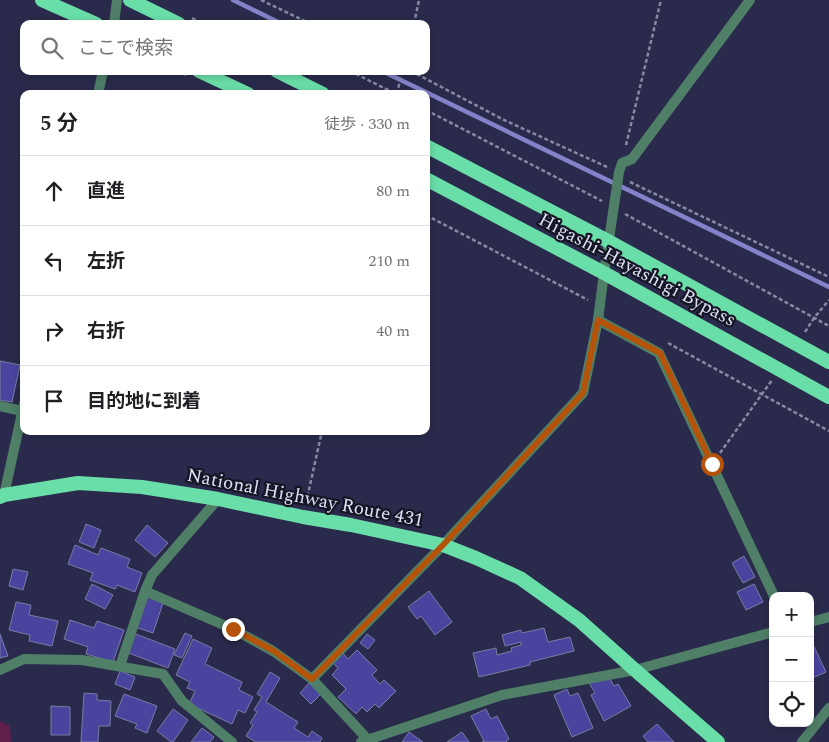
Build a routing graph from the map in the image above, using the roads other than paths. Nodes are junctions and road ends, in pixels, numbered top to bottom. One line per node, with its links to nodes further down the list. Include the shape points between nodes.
1 (42, 0): 5 (highway)
2 (118, 0): 6 (street)
3 (130, 0): 7 (highway)
4 (750, 0): 16 (street, via 632,159 622,163)
5 (87, 20)
6 (115, 20)
7 (171, 20)
8 (102, 75): 11 (street)
9 (208, 75): 12 (highway)
10 (285, 75): 13 (highway)
11 (99, 90)
12 (239, 90)
13 (315, 90)
14 (430, 148): 16 (highway, Higashi-Hayashigi Bypass)
15 (430, 181): 17 (highway, Higashi-Hayashigi Bypass)
16 (608, 242): 17 (street); 19 (highway, Higashi-Hayashigi Bypass)
17 (604, 272): 18 (street); 20 (highway, Higashi-Hayashigi Bypass)
18 (598, 320): 26 (street, via 583,393); 28 (street, via 660,353)
19 (829, 362)
20 (829, 397)
21 (0, 406): 22 (street)
22 (20, 408)
23 (20, 421): 24 (street)
24 (2, 496): 25 (highway, National Highway Route 431, via 78,483 142,487)
25 (218, 499): 26 (highway, National Highway Route 431); 27 (street, via 152,575)
26 (443, 545): 34 (highway, National Highway Route 431, via 520,578 579,620); 35 (street)
27 (145, 591): 32 (street); 35 (street, via 233,629 274,651)
28 (772, 592)
29 (829, 617): 30 (street)
30 (814, 621)
31 (769, 633): 34 (street)
32 (120, 666): 33 (street, via 82,660 24,659); 38 (street, via 163,674 182,701)
33 (0, 670)
34 (635, 670): 37 (street, via 502,695); 39 (highway, National Highway Route 431)
35 (312, 679): 37 (street)
36 (829, 708): 40 (street)
37 (366, 741)
38 (232, 742)
39 (718, 742)
40 (802, 742)

